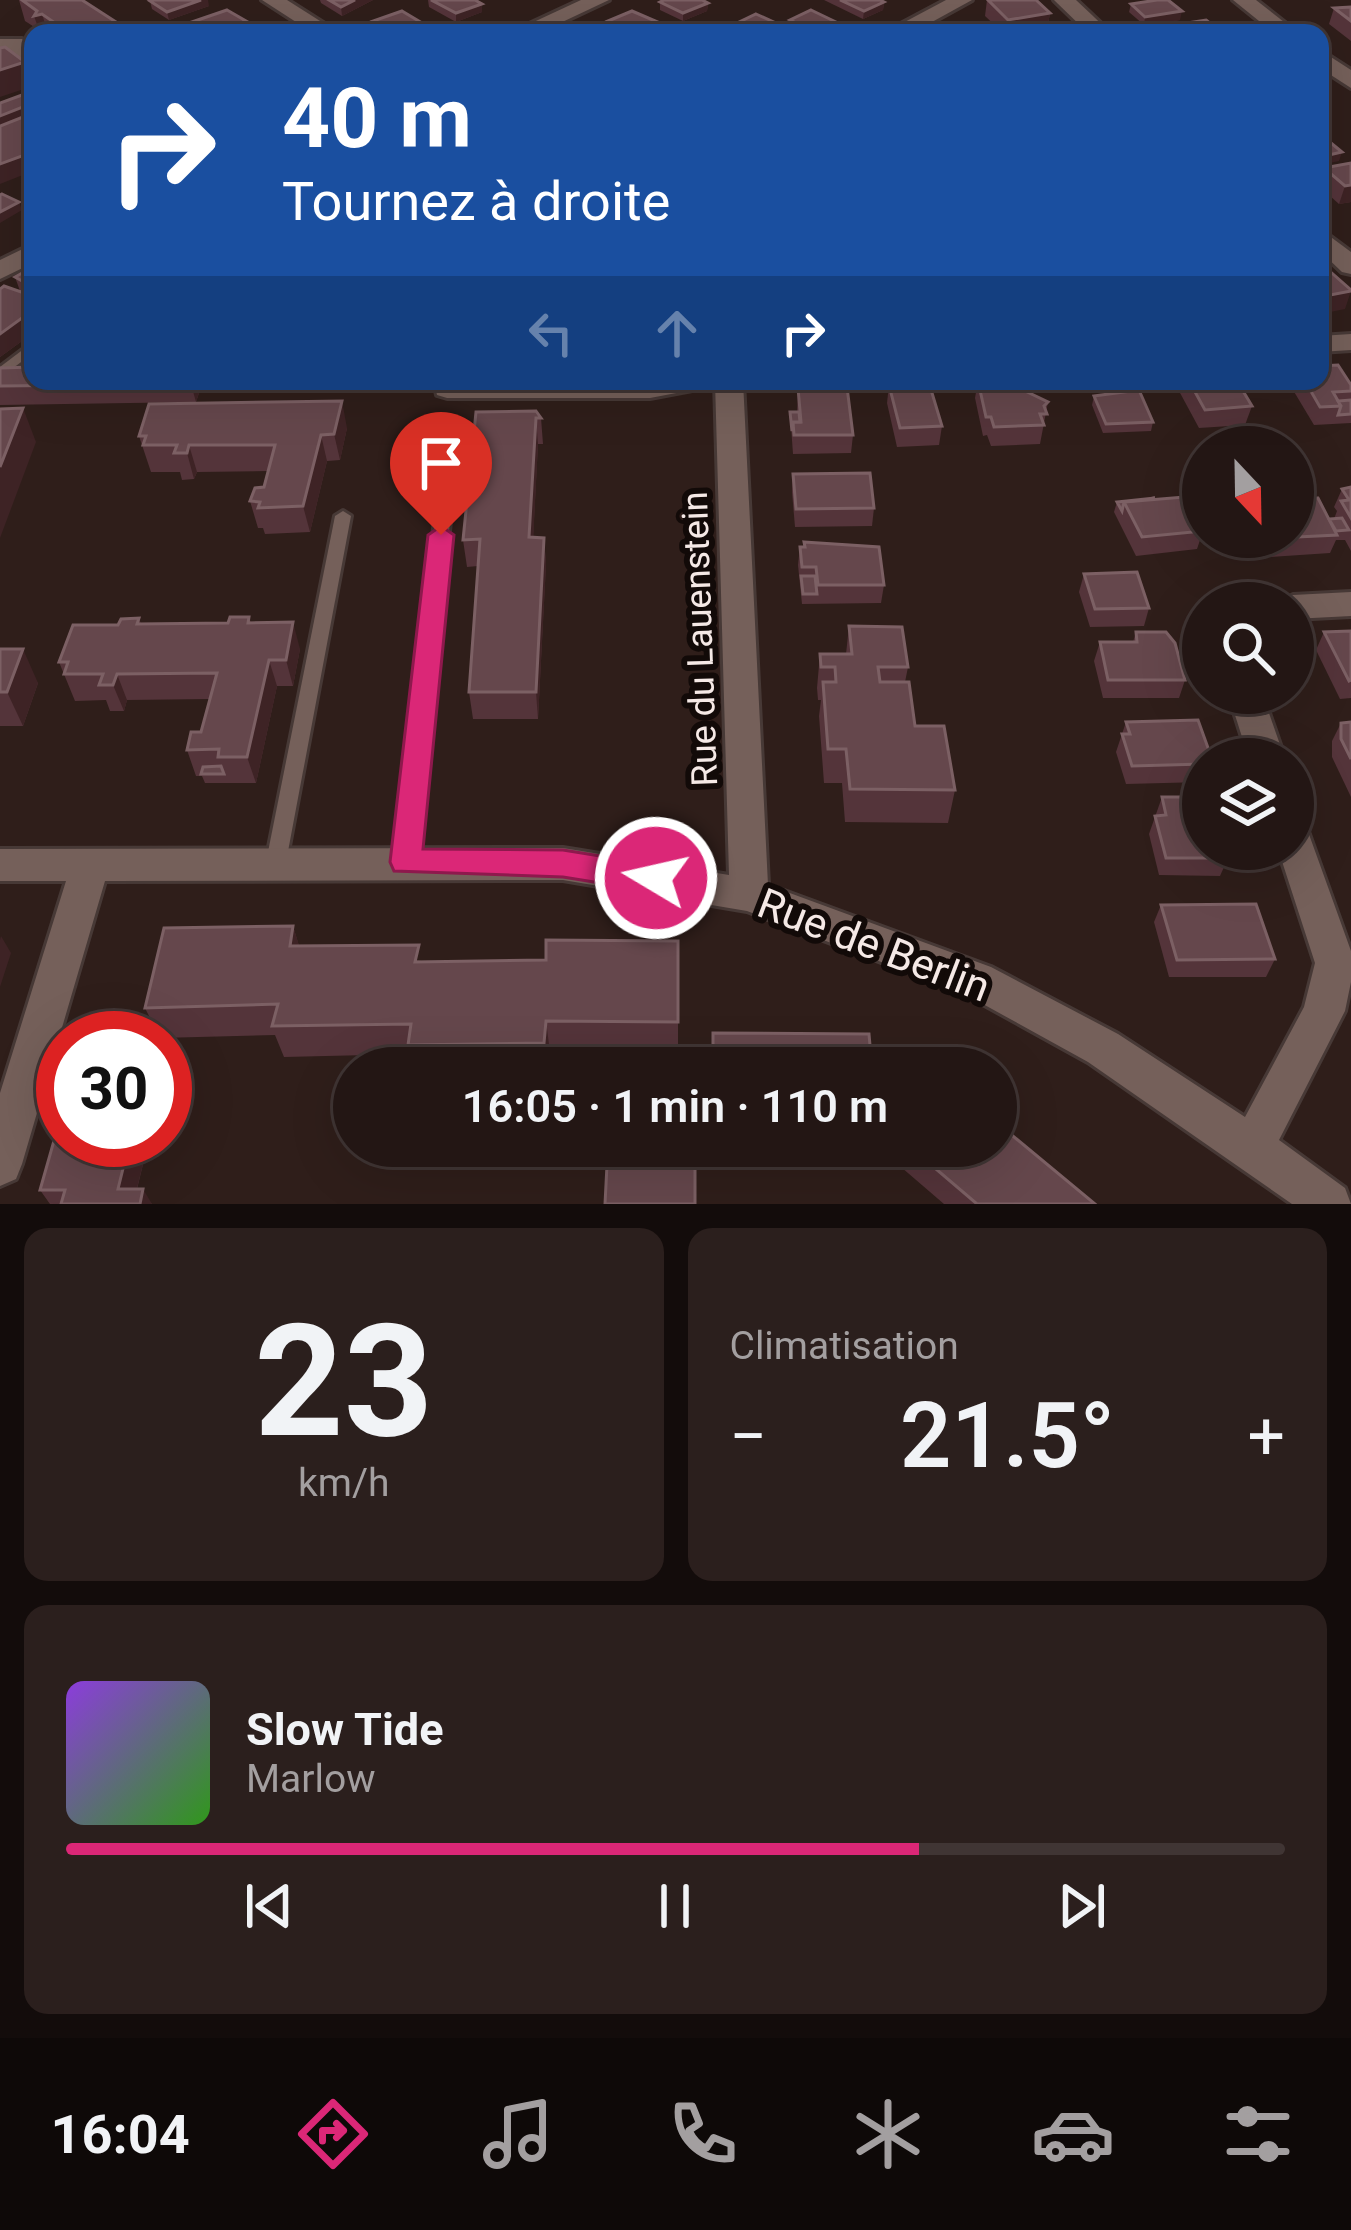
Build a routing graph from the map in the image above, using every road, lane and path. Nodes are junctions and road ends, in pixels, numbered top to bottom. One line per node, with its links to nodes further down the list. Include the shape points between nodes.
1 (272, 0): 6 (street)
2 (599, 0): 7 (street)
3 (962, 0): 8 (street)
4 (1064, 0): 9 (street)
5 (1243, 0): 10 (street)
6 (313, 24)
7 (542, 24)
8 (913, 24)
9 (1090, 24)
10 (1275, 24)
11 (1329, 245): 12 (street)
12 (1351, 266)
13 (728, 390): 23 (street, Rue du Lauenstein)
14 (451, 441): 19 (lane)
15 (343, 516): 18 (lane)
16 (1351, 604): 17 (street)
17 (1314, 606)
18 (276, 862): 19 (street, Rue de Berlin); 20 (street, Rue de Berlin)
19 (406, 862): 23 (street, Rue de Berlin, via 563,864)
20 (91, 864): 21 (street, Rue de Berlin); 26 (street)
21 (0, 865)
22 (1306, 870): 24 (street)
23 (749, 895): 25 (street, Rue de Berlin, via 977,980 1102,1048)
24 (1343, 969): 25 (street)
25 (1252, 1147): 27 (street, Rue de Berlin)
26 (0, 1164)
27 (1329, 1204)

